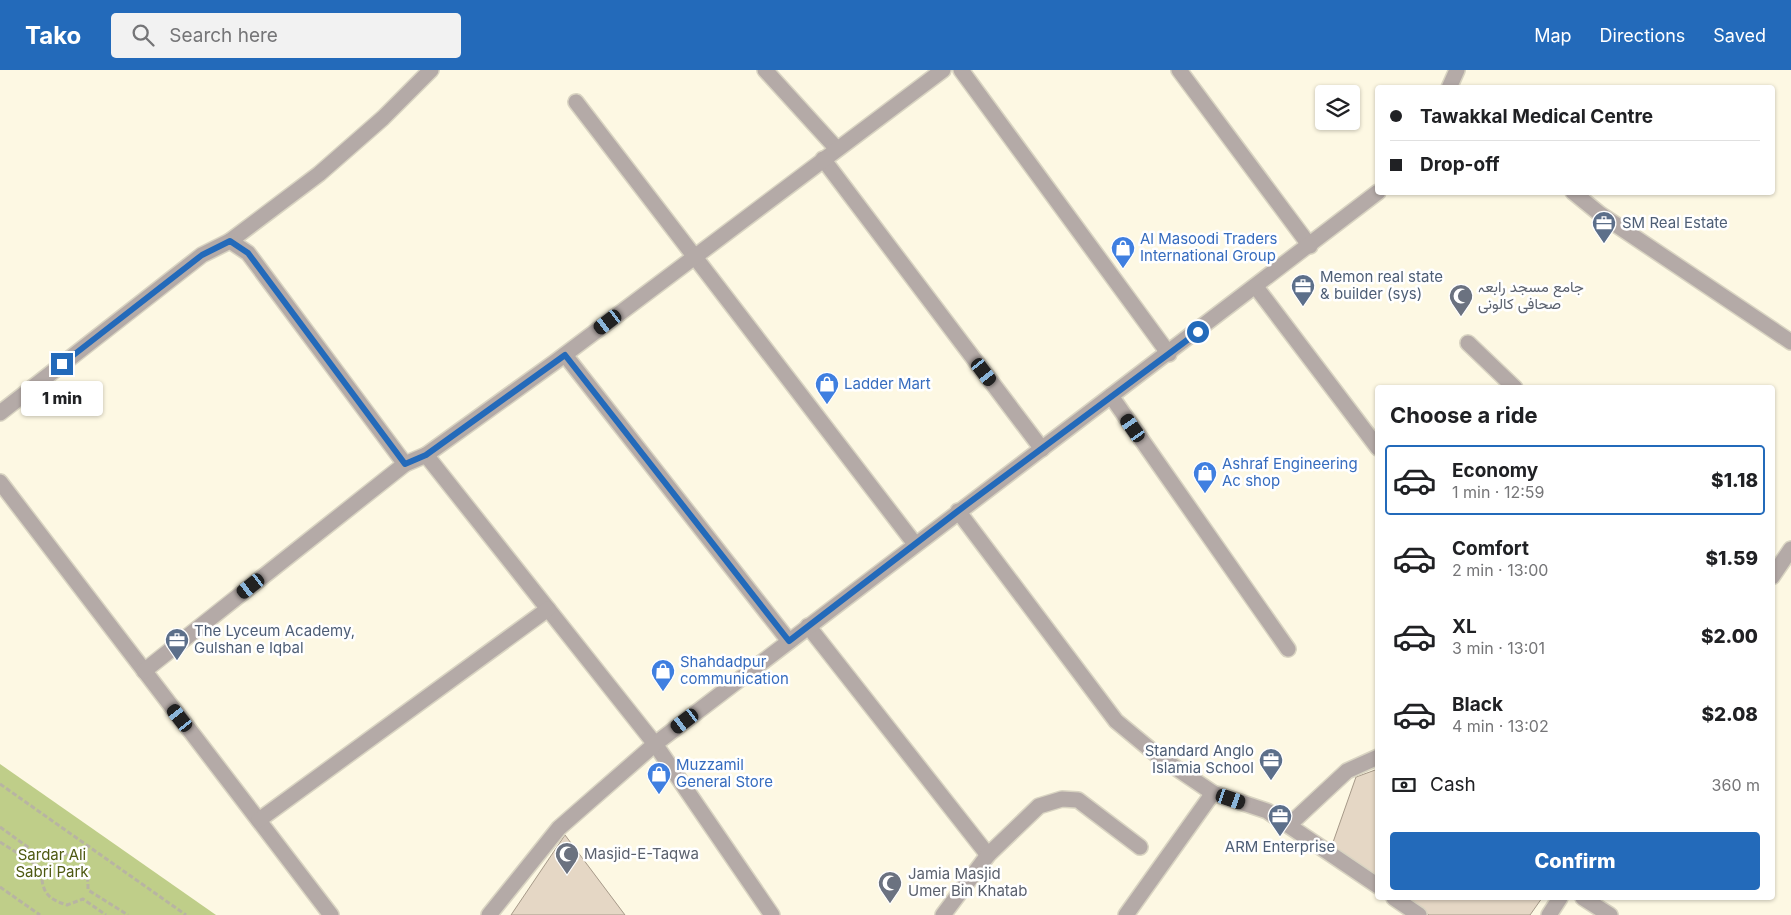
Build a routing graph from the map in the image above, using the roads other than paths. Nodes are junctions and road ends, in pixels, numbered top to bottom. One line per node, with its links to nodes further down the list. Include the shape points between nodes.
1 (431, 70): 13 (street, via 383,118 319,174)
2 (766, 70): 9 (street)
3 (943, 70): 9 (street)
4 (961, 70): 19 (street)
5 (1179, 70): 14 (street)
6 (1457, 70): 7 (street)
7 (1450, 85)
8 (576, 102): 15 (street)
9 (836, 149): 10 (street)
10 (823, 159): 15 (street); 25 (street)
11 (1375, 194): 14 (street)
12 (1577, 195): 17 (street)
13 (230, 241): 23 (street, via 202,255); 27 (street, via 248,253)
14 (1310, 246): 16 (street)
15 (696, 255): 20 (street); 30 (street)
16 (1256, 287): 19 (street); 24 (street)
17 (1791, 342)
18 (1468, 343): 21 (street)
19 (1169, 354): 22 (street)
20 (565, 355): 26 (street); 35 (street)
21 (1512, 385)
22 (1111, 396): 25 (street); 36 (street)
23 (0, 413)
24 (1375, 444)
25 (1042, 448): 29 (street)
26 (426, 455): 27 (street); 33 (street)
27 (405, 464): 37 (street)
28 (0, 482): 37 (street)
29 (958, 511): 30 (street); 40 (street, via 1116,721 1157,755)
30 (915, 544): 34 (street)
31 (1791, 549): 32 (street)
32 (1775, 568)
33 (548, 609): 38 (street); 41 (street)
34 (808, 626): 35 (street); 44 (street)
35 (789, 641): 38 (street)
36 (1288, 649)
37 (144, 671): 41 (street)
38 (655, 744): 50 (street, via 559,828); 51 (street)
39 (1375, 758): 42 (street, via 1347,770)
40 (1213, 793): 42 (street, via 1267,811); 53 (street)
41 (259, 820): 49 (street)
42 (1290, 825): 45 (street)
43 (1140, 847): 44 (street, via 1078,800 1062,799 1039,806)
44 (988, 855): 52 (street)
45 (1375, 884)
46 (1397, 900): 54 (street)
47 (1559, 900): 55 (street)
48 (1586, 900): 56 (street)
49 (331, 915)
50 (489, 915)
51 (772, 915)
52 (943, 915)
53 (1126, 915)
54 (1420, 915)
55 (1549, 915)
56 (1610, 915)

